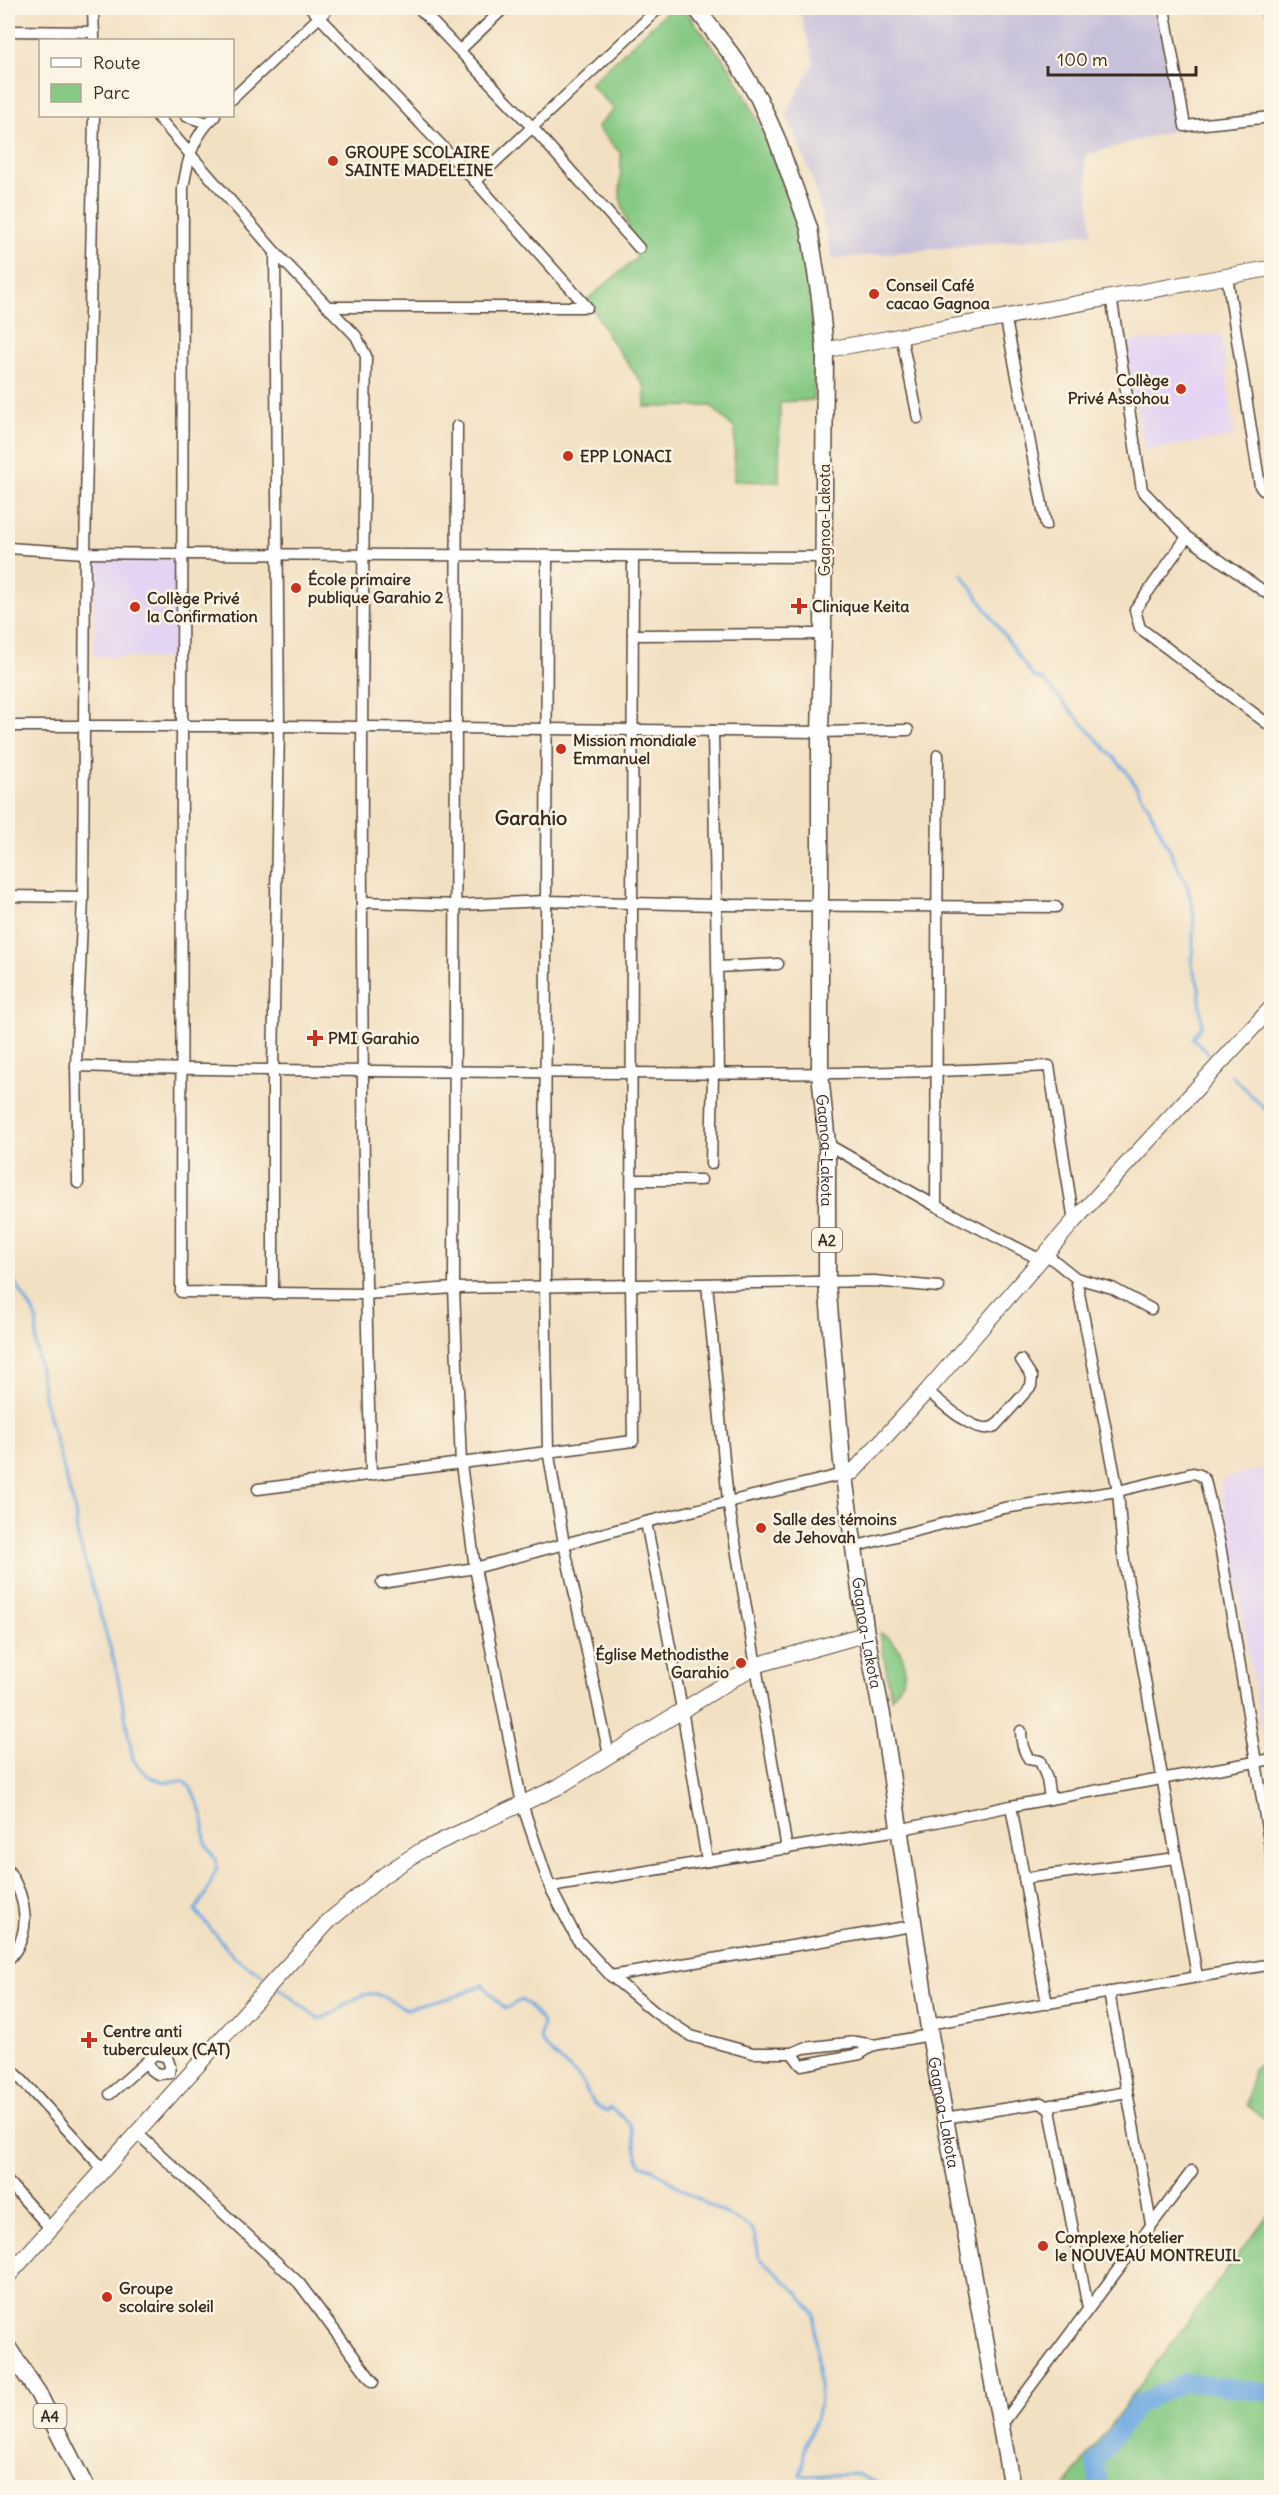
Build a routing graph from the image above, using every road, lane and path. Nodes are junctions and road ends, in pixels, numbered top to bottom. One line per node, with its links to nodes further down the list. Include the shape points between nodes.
1 (93, 8): 12 (street)
2 (311, 8): 10 (street)
3 (329, 8): 10 (street)
4 (419, 8): 14 (street)
5 (504, 8): 14 (street)
6 (659, 8): 21 (street)
7 (696, 8): 32 (main road, Gagnoa-Lakota / A2, via 759,99 795,184 809,228)
8 (1164, 8): 19 (street, via 1185,126)
9 (1266, 8): 13 (street)
10 (320, 17): 15 (street); 23 (street)
11 (8, 31): 12 (street)
12 (94, 36)
13 (1272, 36)
14 (460, 50): 21 (street)
15 (234, 97)
16 (94, 117): 39 (street)
17 (158, 117): 22 (street)
18 (194, 117): 20 (street)
19 (1272, 117)
20 (211, 119): 22 (street)
21 (532, 127): 23 (street); 24 (street)
22 (189, 152): 25 (street); 40 (street, via 183,188)
23 (476, 181): 29 (street, via 586,307)
24 (639, 248)
25 (275, 252): 29 (street); 41 (street)
26 (1272, 268): 27 (street)
27 (1227, 276): 28 (street); 35 (street, via 1260,486)
28 (1111, 297): 30 (street); 37 (street, via 1142,490)
29 (330, 307): 42 (street, via 356,336 366,356)
30 (1005, 315): 31 (street); 36 (street)
31 (901, 335): 32 (street); 33 (street)
32 (825, 350): 45 (main road, Gagnoa-Lakota / A2)
33 (918, 418)
34 (457, 426): 43 (street)
35 (1272, 490)
36 (1046, 525)
37 (1186, 537): 47 (street); 54 (street, via 1135,610 1140,628)
38 (8, 548): 39 (street)
39 (85, 553): 40 (street); 51 (street)
40 (182, 554): 41 (street); 53 (street)
41 (278, 555): 42 (street); 52 (street)
42 (363, 556): 43 (street); 55 (street)
43 (456, 556): 44 (street); 56 (street)
44 (548, 557): 46 (street); 57 (street)
45 (824, 557): 46 (street); 48 (main road, Gagnoa-Lakota / A2)
46 (633, 558): 49 (street)
47 (1272, 597)
48 (823, 634): 49 (street); 61 (main road, Gagnoa-Lakota / A2)
49 (633, 635): 58 (street)
50 (8, 726): 51 (street)
51 (84, 726): 53 (street); 64 (street)
52 (279, 726): 53 (street); 55 (street); 78 (street)
53 (182, 727): 77 (street)
54 (1272, 727)
55 (362, 728): 56 (street); 66 (street)
56 (456, 729): 57 (street); 68 (street)
57 (547, 730): 58 (street); 65 (street)
58 (632, 730): 60 (street); 67 (street)
59 (908, 730): 61 (street)
60 (713, 731): 61 (street); 69 (street)
61 (820, 732): 70 (main road, Gagnoa-Lakota / A2)
62 (938, 756): 71 (street)
63 (8, 896): 64 (street)
64 (83, 897): 76 (street)
65 (546, 901): 67 (street); 68 (street); 81 (street)
66 (362, 902): 68 (street); 79 (street)
67 (632, 903): 69 (street); 83 (street)
68 (456, 905): 80 (street)
69 (717, 905): 70 (street); 74 (street)
70 (821, 905): 71 (street); 85 (main road, Gagnoa-Lakota / A2)
71 (937, 906): 72 (street); 82 (street)
72 (1056, 907)
73 (778, 964): 74 (street)
74 (718, 967): 84 (street)
75 (1272, 1007): 92 (street)
76 (76, 1066): 77 (street); 90 (street)
77 (180, 1069): 78 (street); 101 (street, via 181,1292)
78 (273, 1070): 79 (street); 101 (street)
79 (361, 1071): 80 (street); 102 (street)
80 (455, 1072): 81 (street); 100 (street)
81 (546, 1072): 83 (street); 98 (street)
82 (937, 1072): 85 (street); 91 (street); 92 (street, via 1049,1066)
83 (631, 1073): 84 (street); 88 (street)
84 (716, 1073): 85 (street); 87 (street)
85 (820, 1073): 86 (main road, Gagnoa-Lakota / A2)
86 (827, 1143): 91 (street); 95 (main road, Gagnoa-Lakota / A2)
87 (711, 1164)
88 (632, 1180): 89 (street); 97 (street)
89 (701, 1180)
90 (78, 1183)
91 (936, 1206): 93 (street)
92 (1074, 1221): 93 (street)
93 (1044, 1257): 94 (street); 105 (street)
94 (1076, 1278): 103 (street, via 1112,1288); 111 (street)
95 (827, 1282): 96 (street); 99 (street, via 874,1281); 108 (main road, Gagnoa-Lakota / A2)
96 (707, 1284): 97 (street); 112 (street)
97 (631, 1285): 98 (street); 106 (street, via 633,1441)
98 (545, 1286): 100 (street); 106 (street)
99 (939, 1287)
100 (454, 1288): 102 (street); 107 (street)
101 (273, 1294): 102 (street)
102 (365, 1294): 109 (street)
103 (1151, 1309)
104 (1022, 1360): 105 (street, via 1032,1377 1031,1386 988,1430 968,1422)
105 (927, 1391): 108 (street, via 853,1472)
106 (548, 1450): 107 (street); 114 (street)
107 (461, 1464): 109 (street); 116 (street)
108 (844, 1474): 112 (street); 115 (main road, Gagnoa-Lakota / A2)
109 (371, 1475): 110 (street)
110 (258, 1489)
111 (1118, 1491): 115 (street, via 1004,1508); 124 (street, via 1193,1473 1205,1480 1220,1545); 125 (street, via 1123,1554)
112 (728, 1501): 113 (street); 119 (street)
113 (646, 1521): 114 (street); 120 (street)
114 (564, 1544): 116 (street); 122 (street)
115 (853, 1547): 118 (main road, Gagnoa-Lakota / A2)
116 (475, 1568): 117 (street); 127 (street)
117 (382, 1583)
118 (866, 1634): 119 (street); 129 (main road, Gagnoa-Lakota / A2)
119 (756, 1665): 120 (street); 130 (street)
120 (682, 1709): 122 (street); 133 (street)
121 (1021, 1731): 126 (street, via 1028,1758 1040,1761)
122 (609, 1755): 127 (street)
123 (1272, 1759): 124 (street)
124 (1254, 1762): 125 (street); 132 (street)
125 (1162, 1779): 126 (street); 131 (street)
126 (1050, 1799): 128 (street)
127 (522, 1804): 136 (street); 150 (street, via 422,1850 352,1899)
128 (1011, 1806): 129 (street); 135 (street)
129 (898, 1830): 130 (street); 137 (main road, Gagnoa-Lakota / A2)
130 (787, 1849): 133 (street)
131 (1176, 1858): 135 (street); 141 (street)
132 (1272, 1859)
133 (708, 1861): 136 (street)
134 (8, 1870): 138 (street, via 26,1916 19,1948)
135 (1024, 1878): 143 (street)
136 (550, 1887): 140 (street, via 577,1940)
137 (912, 1926): 140 (street); 144 (main road, Gagnoa-Lakota / A2)
138 (8, 1960)
139 (1272, 1964): 141 (street)
140 (611, 1976): 146 (street, via 692,2036 753,2053)
141 (1197, 1977): 142 (street)
142 (1108, 1992): 143 (street); 151 (street)
143 (1047, 2004): 144 (street)
144 (929, 2030): 145 (street); 154 (main road, Gagnoa-Lakota / A2)
145 (874, 2044): 146 (street, via 856,2042); 146 (street, via 860,2054 801,2066)
146 (792, 2053)
147 (150, 2057): 149 (street, via 151,2070); 149 (street, via 159,2053 167,2057); 152 (street)
148 (8, 2065): 156 (street)
149 (169, 2073): 150 (street)
150 (182, 2084): 155 (street)
151 (1127, 2092): 153 (street); 159 (street)
152 (110, 2094)
153 (1046, 2106): 154 (street, via 1041,2103); 162 (street, via 1050,2110)
154 (944, 2118): 165 (main road, Gagnoa-Lakota / A2)
155 (138, 2134): 156 (street); 164 (street, via 299,2283)
156 (104, 2170): 160 (street)
157 (1192, 2171): 159 (street)
158 (8, 2182): 160 (street)
159 (1151, 2224): 162 (street)
160 (50, 2228): 161 (street)
161 (8, 2276)
162 (1089, 2308): 165 (street)
163 (8, 2348): 166 (main road, A4, via 38,2392)
164 (373, 2382)
165 (1000, 2427): 167 (main road, Gagnoa-Lakota / A2)
166 (86, 2487)
167 (1012, 2487)

